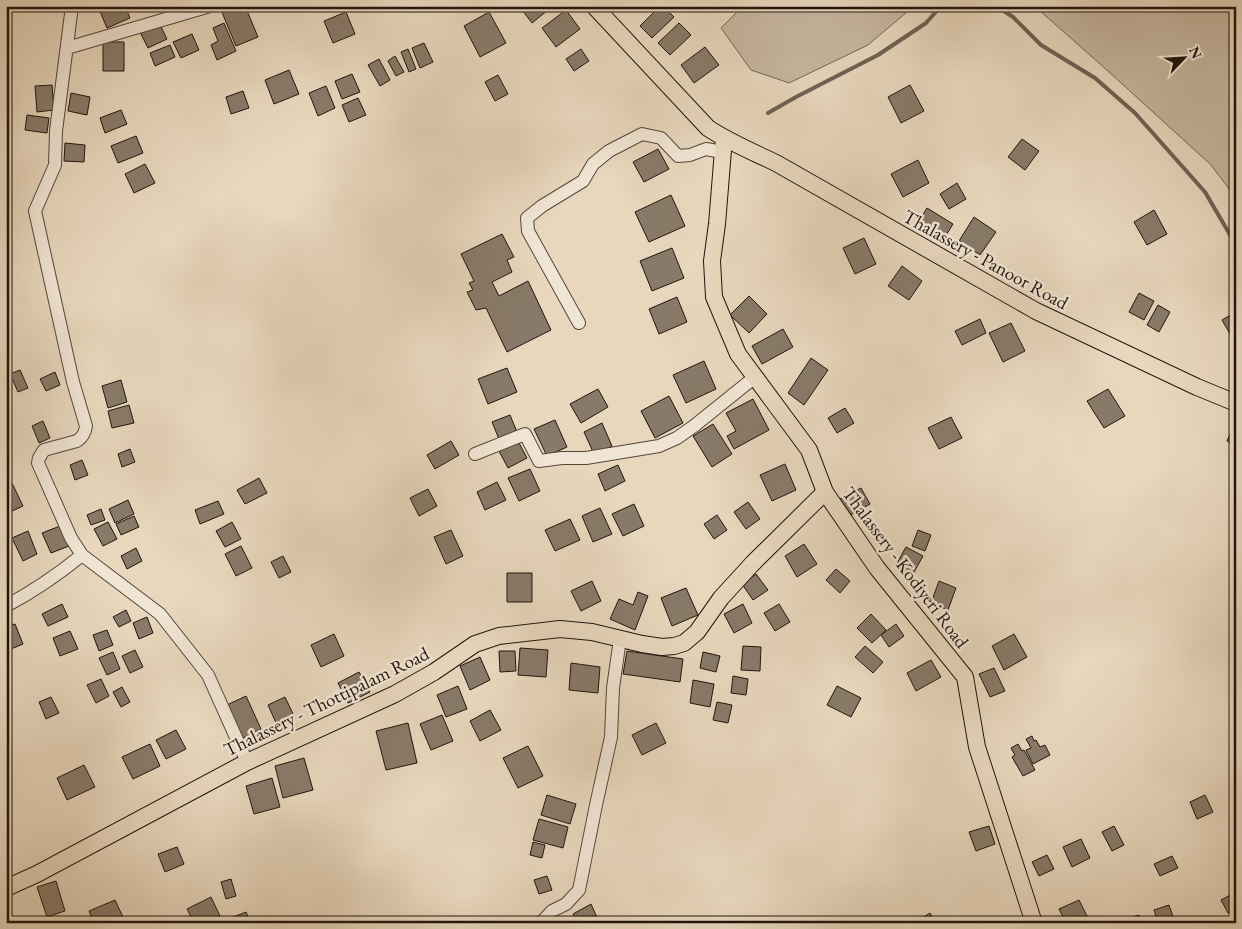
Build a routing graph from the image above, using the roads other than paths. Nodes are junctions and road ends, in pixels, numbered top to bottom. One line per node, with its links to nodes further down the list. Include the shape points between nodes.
1 (72, 6): 4 (street)
2 (210, 6): 4 (street)
3 (594, 6): 5 (main road)
4 (67, 48): 11 (street, via 54,165 35,210 73,382 86,426 82,438 77,441 44,450 38,464 71,538)
5 (723, 145): 6 (street, via 678,156 661,138 642,134 608,151 593,164 583,181 526,218 528,232); 7 (main road, Thalassery - Kodiyeri Road, via 712,261 714,297 738,354); 8 (main road, Thalassery - Panoor Road, via 739,144 1036,311)
6 (579, 323)
7 (755, 377): 9 (street, via 694,426 660,446 586,458 538,461 525,434); 10 (main road, Thalassery - Kodiyeri Road, via 809,450)
8 (1236, 403)
9 (475, 454)
10 (826, 492): 13 (main road, Thalassery - Thottipalam Road, via 753,563 721,598 697,632 684,643 662,647); 17 (main road, Thalassery - Kodiyeri Road, via 877,568 965,677 977,747)
11 (82, 555): 12 (street); 14 (street, via 160,614 208,675)
12 (6, 606)
13 (620, 639): 14 (main road, Thalassery - Thottipalam Road, via 560,629 499,636 475,644 395,694); 16 (street, via 611,737 579,890)
14 (247, 762): 15 (main road, Thalassery - Thottipalam Road)
15 (6, 888)
16 (541, 923)
17 (1034, 923)

